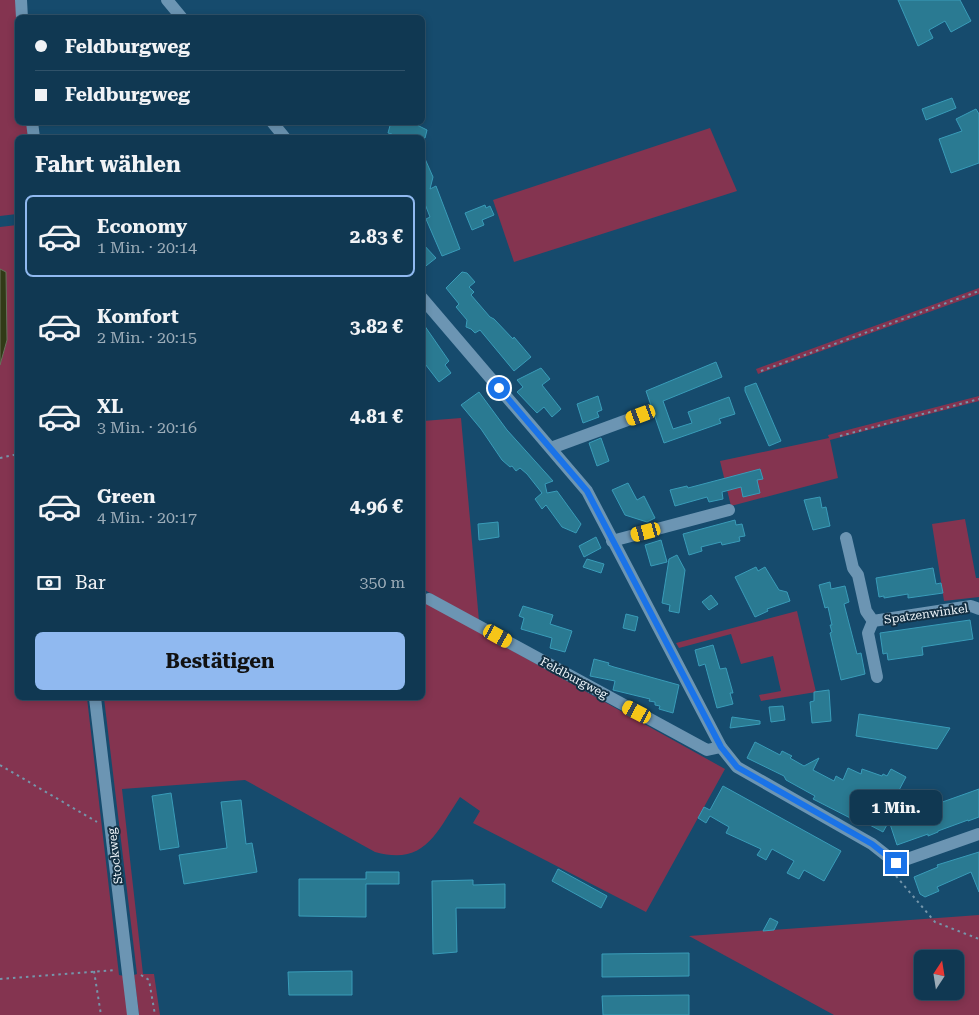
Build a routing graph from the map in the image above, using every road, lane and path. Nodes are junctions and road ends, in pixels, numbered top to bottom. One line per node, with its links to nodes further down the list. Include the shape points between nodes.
1 (21, 0): 3 (street)
2 (167, 0): 4 (street)
3 (22, 15)
4 (180, 15)
5 (274, 125): 6 (street)
6 (283, 135)
7 (979, 291): 9 (path)
8 (425, 301): 13 (street)
9 (761, 370)
10 (979, 399): 12 (path)
11 (641, 415): 13 (street)
12 (840, 436)
13 (551, 448): 18 (street, via 587,491)
14 (15, 455): 15 (path)
15 (0, 458)
16 (729, 510): 18 (street)
17 (846, 538): 21 (street, Spatzenwinkel, via 866,611)
18 (612, 540): 24 (street)
19 (428, 599): 24 (street, Feldburgweg, via 707,750)
20 (979, 609): 21 (street, Spatzenwinkel, via 971,606)
21 (873, 621): 22 (street, Spatzenwinkel, via 868,632)
22 (877, 677)
23 (95, 700): 26 (street, Stockweg)
24 (721, 747): 28 (street, via 737,767 872,844)
25 (0, 765): 26 (path)
26 (112, 828): 30 (street, Stockweg)
27 (979, 834): 28 (street)
28 (896, 863): 29 (path, via 896,876 935,922)
29 (979, 939)
30 (128, 969): 31 (path); 34 (street, Stockweg); 35 (path, via 149,980)
31 (94, 971): 32 (path); 33 (path)
32 (0, 978)
33 (100, 1015)
34 (133, 1015)
35 (155, 1015)

